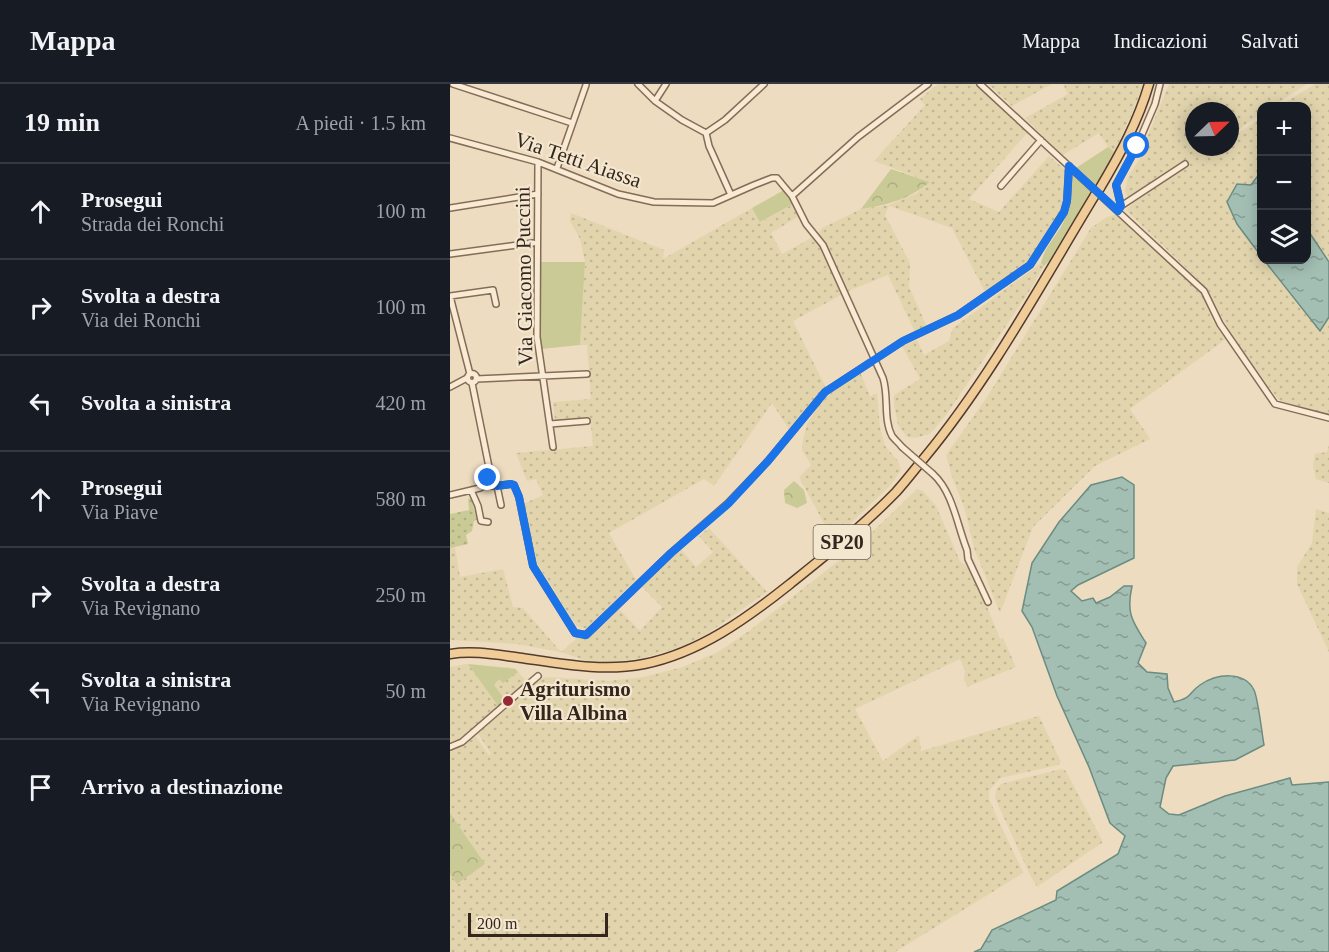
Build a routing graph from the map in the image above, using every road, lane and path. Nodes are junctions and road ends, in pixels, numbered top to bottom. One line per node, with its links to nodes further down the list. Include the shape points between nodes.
1 (453, 84): 11 (street)
2 (585, 84): 11 (street)
3 (638, 84): 10 (street)
4 (666, 84): 10 (street)
5 (764, 84): 12 (street)
6 (928, 84): 22 (street, via 858,137)
7 (980, 84): 14 (street)
8 (1149, 84): 47 (main road, SP20, via 1120,155 954,422 896,491 836,548 727,630 700,645 644,664 588,668 482,652)
9 (1160, 84): 24 (street, via 1137,146 1116,185)
10 (655, 101): 12 (street)
11 (573, 123): 18 (street)
12 (706, 133): 21 (street)
13 (450, 138): 15 (street, Via Tetti Aiassa)
14 (1041, 140): 17 (street); 19 (street)
15 (538, 162): 18 (street, Via Tetti Aiassa); 20 (street, Via Giacomo Puccini)
16 (1185, 164): 24 (street)
17 (1069, 166): 24 (street); 31 (street, via 1064,212 1030,265 958,315 903,341)
18 (557, 168): 21 (street, Via Tetti Aiassa, via 618,194 654,202 713,203)
19 (1001, 186)
20 (538, 194): 23 (street); 34 (street, Via Giacomo Puccini, via 537,337)
21 (731, 195): 22 (street, Via Tetti Aiassa, via 774,178)
22 (792, 196): 31 (street, via 830,259)
23 (450, 208)
24 (1119, 208): 37 (street, via 1204,291 1220,324 1275,404)
25 (533, 243): 26 (street)
26 (450, 254)
27 (450, 296): 28 (street, via 493,290); 29 (street)
28 (496, 304)
29 (459, 330): 30 (street); 33 (street)
30 (450, 332)
31 (876, 359): 41 (street, via 825,392 728,504 586,635 575,633 533,566 514,485); 46 (street, bridge, via 886,387 892,436 942,482 968,559)
32 (587, 374): 34 (street)
33 (468, 376): 35 (street, via 468,381); 36 (street)
34 (543, 377): 35 (street); 39 (street, Via Giacomo Puccini)
35 (474, 381): 41 (street)
36 (450, 387)
37 (1329, 418)
38 (587, 421): 39 (street)
39 (550, 424): 40 (street, Via Giacomo Puccini)
40 (553, 447)
41 (494, 482): 42 (street); 44 (street)
42 (471, 490): 43 (street); 45 (street, via 481,521)
43 (450, 495)
44 (501, 505)
45 (488, 522)
46 (988, 602)
47 (450, 654)
48 (538, 676): 49 (street, via 462,742)
49 (450, 747)

